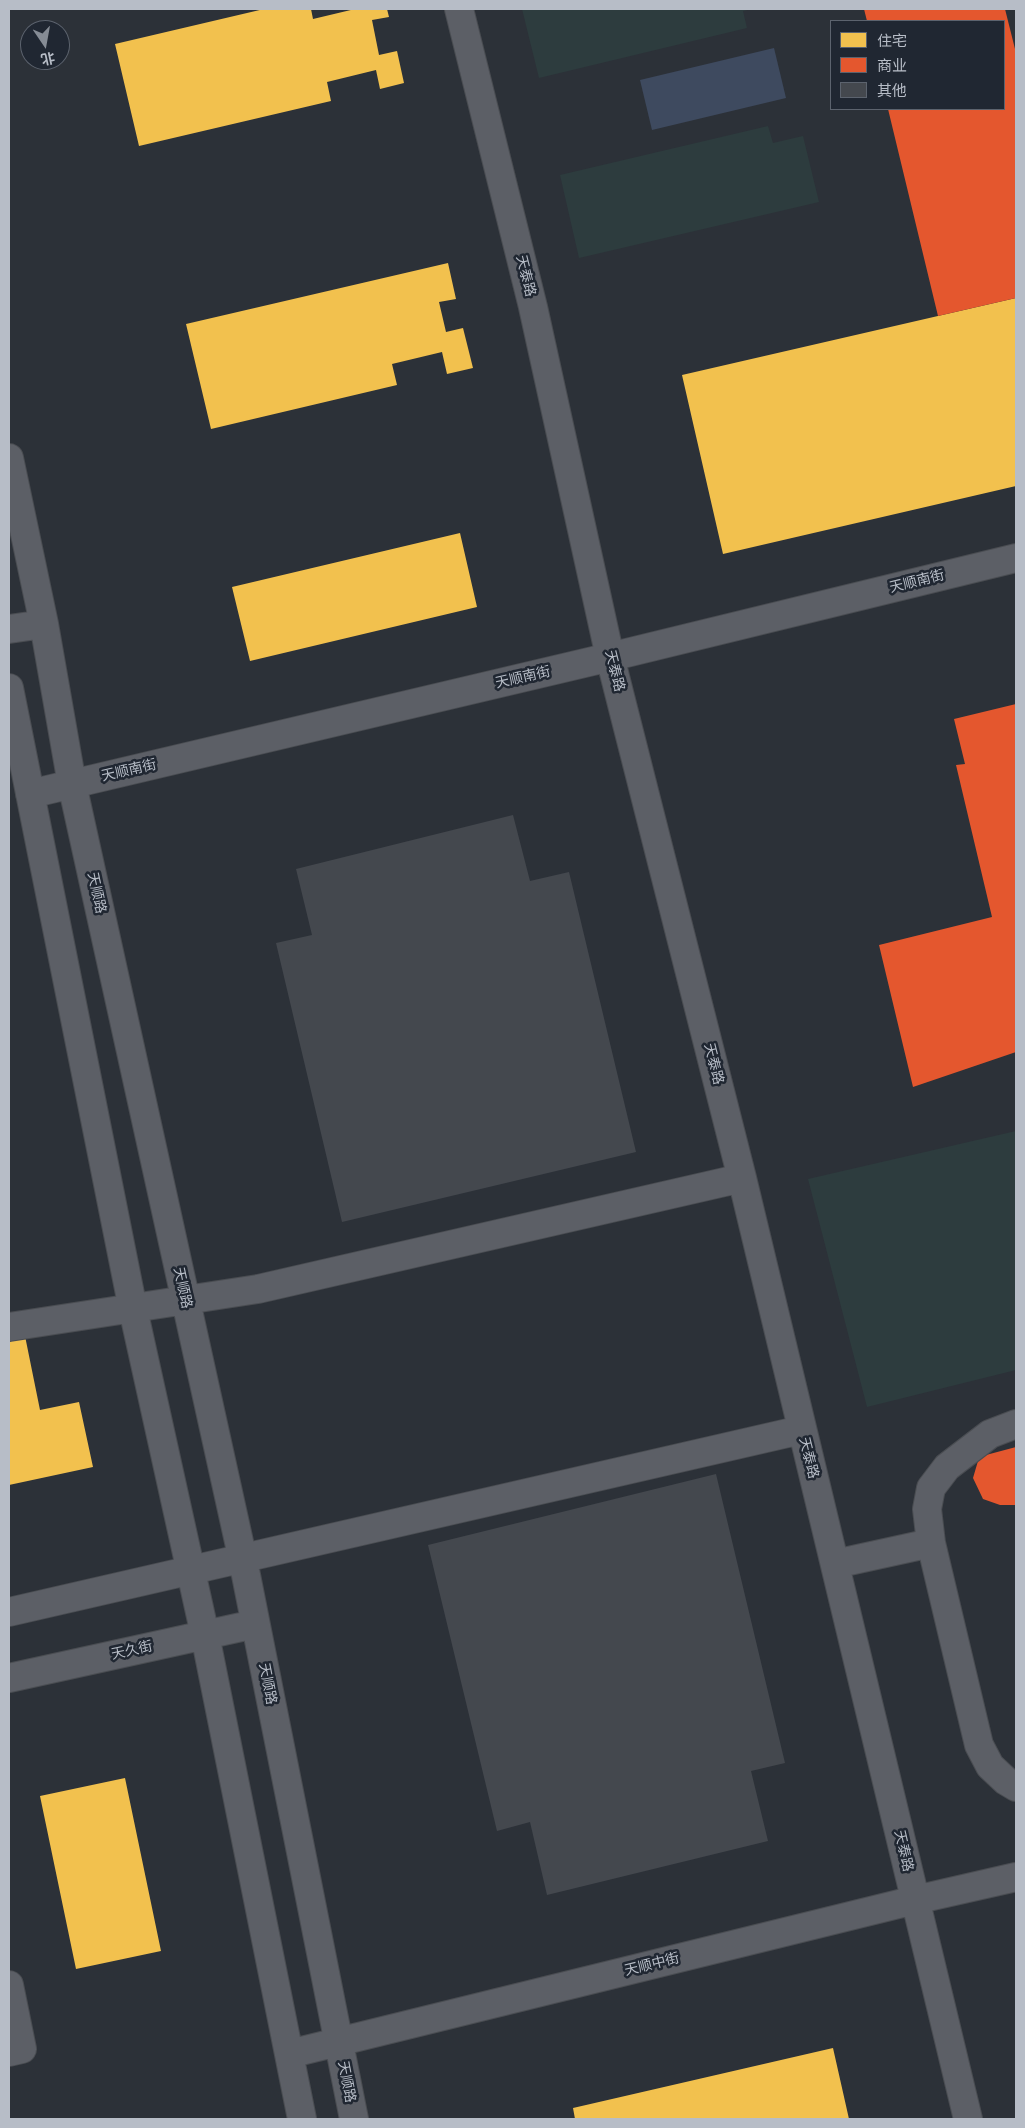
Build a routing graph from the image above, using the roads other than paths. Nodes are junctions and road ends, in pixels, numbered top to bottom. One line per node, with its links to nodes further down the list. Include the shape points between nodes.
1 (459, 9): 6 (street, 天泰路, via 533,308)
2 (9, 458): 4 (street, 天顺路)
3 (1016, 558): 6 (street, 天顺南街)
4 (44, 624): 5 (street); 8 (street, 天顺路)
5 (9, 629)
6 (610, 657): 8 (street, 天顺南街); 10 (street, 天泰路)
7 (9, 688): 9 (street)
8 (72, 784): 9 (street, 天顺南街); 11 (street, 天顺路)
9 (30, 794): 12 (street)
10 (742, 1178): 11 (street, via 258,1289); 15 (street, 天泰路)
11 (185, 1301): 12 (street); 17 (street, 天顺路)
12 (133, 1309): 13 (street); 19 (street)
13 (9, 1327)
14 (1016, 1424): 16 (street, via 990,1434 964,1452 931,1488 928,1508)
15 (801, 1430): 17 (street); 18 (street, 天泰路)
16 (931, 1543): 18 (street); 24 (street, via 979,1745 990,1766)
17 (243, 1560): 19 (street); 21 (street, 天顺路)
18 (835, 1564): 26 (street, 天泰路)
19 (192, 1572): 20 (street); 22 (street)
20 (9, 1612)
21 (255, 1624): 22 (street, 天久街); 28 (street, 天顺路)
22 (205, 1635): 23 (street, 天久街); 30 (street)
23 (9, 1678)
24 (1016, 1787)
25 (1016, 1877): 26 (street, 天顺中街)
26 (915, 1900): 28 (street, 天顺中街); 33 (street, 天泰路)
27 (9, 1985): 29 (street, via 22,2049)
28 (338, 2043): 30 (street, 天顺中街); 32 (street, 天顺路)
29 (9, 2052)
30 (289, 2054): 31 (street)
31 (302, 2119)
32 (354, 2119)
33 (968, 2119)

